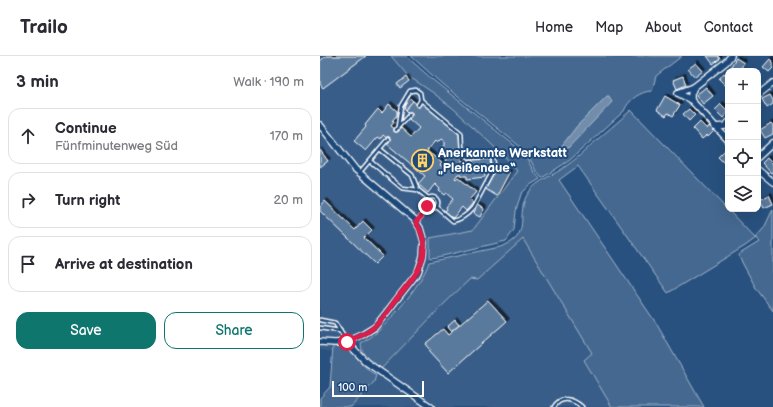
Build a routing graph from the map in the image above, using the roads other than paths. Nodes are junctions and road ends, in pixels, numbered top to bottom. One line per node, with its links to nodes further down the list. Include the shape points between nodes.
1 (731, 56): 3 (street)
2 (773, 83): 4 (street)
3 (694, 87): 6 (street); 6 (street, via 678,93)
4 (761, 93)
5 (421, 100): 7 (lane); 8 (lane, via 418,91 412,90 408,93 401,106 397,128); 23 (lane, via 461,133 463,152 466,156 493,157 494,169 469,213 453,221)
6 (691, 100): 11 (street)
7 (418, 105)
8 (410, 114)
9 (725, 124): 11 (street)
10 (320, 126): 19 (street)
11 (715, 127): 12 (street)
12 (725, 137)
13 (388, 139): 15 (lane)
14 (773, 143): 16 (street)
15 (380, 149): 17 (lane); 21 (lane, via 412,176)
16 (761, 154)
17 (370, 161): 19 (lane); 21 (lane, via 402,188)
18 (761, 172): 20 (street)
19 (360, 173): 25 (street)
20 (773, 182)
21 (418, 190): 22 (lane)
22 (428, 198): 23 (lane, via 436,198 439,202); 24 (lane, via 426,202)
23 (437, 207): 24 (lane)
24 (429, 208): 25 (lane)
25 (416, 222): 30 (street, via 424,242 424,256 418,272 374,327)
26 (320, 320): 28 (lane, via 335,323)
27 (320, 328): 28 (lane)
28 (340, 331): 30 (lane)
29 (320, 342): 30 (street)
30 (347, 342): 31 (street, via 366,362)
31 (431, 407)
32 (554, 407): 33 (lane, via 563,400 571,400)
33 (582, 407)

